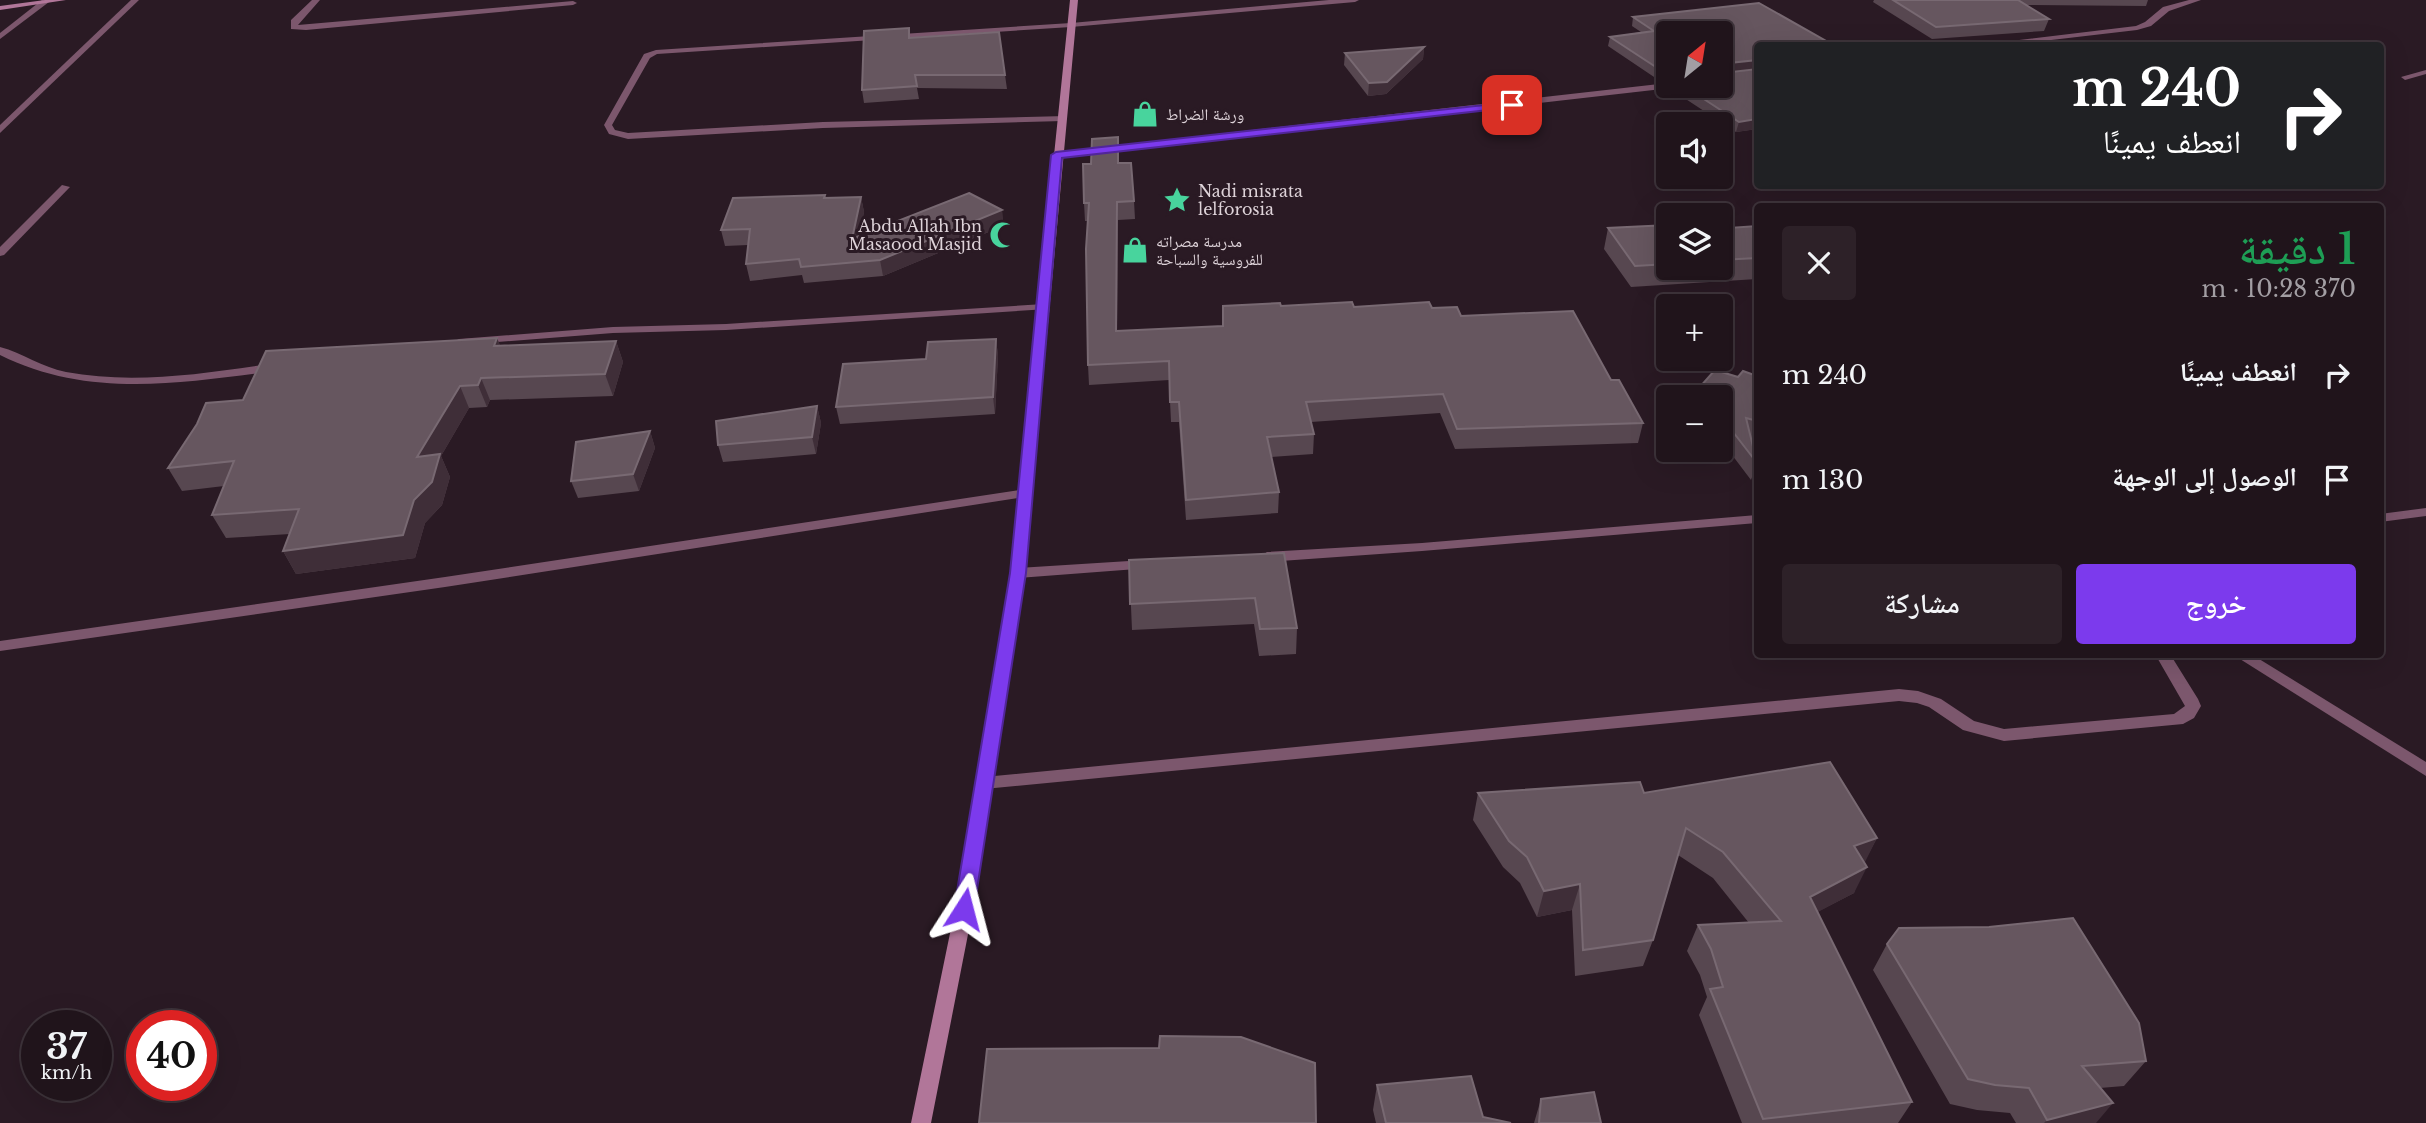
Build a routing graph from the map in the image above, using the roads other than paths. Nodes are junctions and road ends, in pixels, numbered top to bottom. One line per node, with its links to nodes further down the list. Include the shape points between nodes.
1 (62, 0): 7 (street)
2 (135, 0): 17 (street)
3 (316, 0): 8 (street, via 294,27)
4 (1074, 0): 10 (street)
5 (1355, 0): 10 (street)
6 (2197, 0): 12 (street, via 2166,9 2137,28)
7 (45, 2): 9 (street); 11 (street)
8 (573, 4)
9 (0, 8)
10 (1072, 24): 16 (street); 16 (street, via 656,52 647,56 608,125 612,132 628,135)
11 (0, 37)
12 (2009, 42)
13 (2426, 72): 14 (street)
14 (2405, 77)
15 (1656, 87): 18 (street)
16 (1063, 118): 18 (street)
17 (0, 130)
18 (1056, 155): 21 (street)
19 (65, 187): 20 (street)
20 (0, 253)
21 (1044, 307): 22 (street, via 612,330); 25 (street)
22 (444, 344)
23 (0, 350): 24 (street, via 65,376 136,382)
24 (285, 365)
25 (1026, 493): 31 (street); 32 (street)
26 (2426, 512): 27 (street)
27 (2384, 517)
28 (1754, 519): 29 (street)
29 (1255, 558)
30 (1157, 564): 31 (street)
31 (1018, 573): 36 (street)
32 (0, 646)
33 (2163, 658): 36 (street, via 2191,696 2193,706 2177,720 2004,735 1969,726 1936,703 1899,695)
34 (2245, 658): 35 (street)
35 (2426, 770)
36 (984, 783): 37 (street)
37 (921, 1123)

